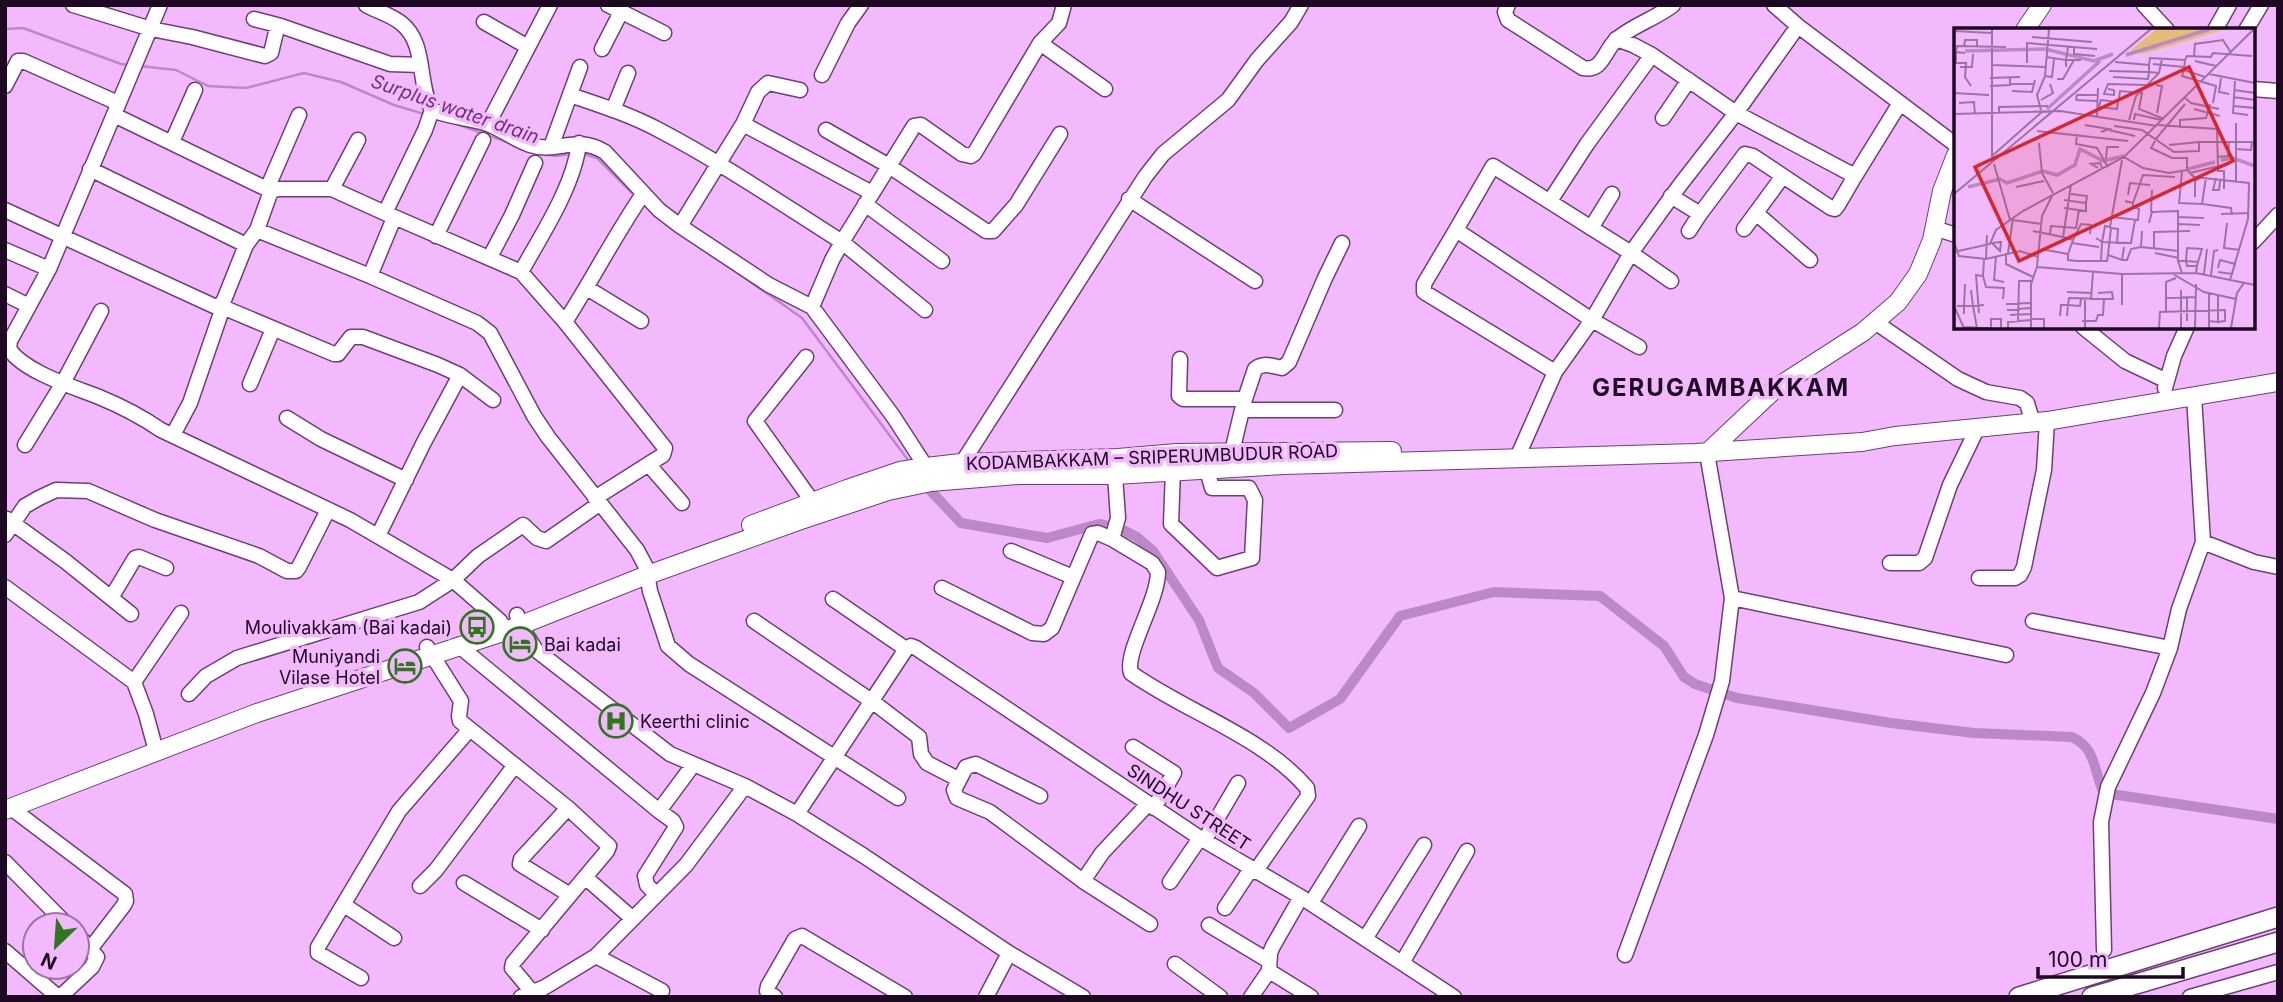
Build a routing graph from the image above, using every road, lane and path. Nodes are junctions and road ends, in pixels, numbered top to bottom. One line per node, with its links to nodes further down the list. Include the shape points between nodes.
1 (73, 5): 24 (street)
2 (160, 5): 24 (street)
3 (366, 5): 31 (street, via 402,23 415,41)
4 (550, 5): 28 (street)
5 (861, 5): 34 (street)
6 (1064, 5): 27 (street, via 1059,23)
7 (1508, 5): 26 (street, via 1508,20 1583,68 1598,66)
8 (1673, 5): 26 (street)
9 (1774, 5): 19 (street)
10 (2229, 5): 22 (street)
11 (2261, 5): 23 (street)
12 (1296, 7): 73 (street, via 1228,100 1163,154)
13 (2036, 7): 21 (main road)
14 (2146, 8): 20 (street)
15 (615, 9): 25 (street); 29 (street)
16 (254, 19): 18 (street)
17 (484, 22): 28 (street)
18 (281, 26): 24 (street, via 271,53 265,56); 31 (street, via 390,64)
19 (1798, 26): 43 (street); 46 (street)
20 (2164, 26)
21 (2026, 28)
22 (2216, 28)
23 (2247, 28)
24 (151, 29): 44 (street)
25 (664, 33)
26 (1616, 39): 30 (street)
27 (1040, 43): 37 (street); 63 (street, via 974,154 962,155 917,124)
28 (528, 47): 50 (street)
29 (602, 50)
30 (1652, 55): 35 (street); 74 (street)
31 (421, 65): 47 (street)
32 (580, 67): 42 (street)
33 (628, 73): 45 (street)
34 (821, 75)
35 (1689, 80): 46 (street); 49 (street)
36 (5, 86): 44 (street, via 18,61 23,61)
37 (1105, 89)
38 (2255, 89): 41 (street)
39 (195, 90): 56 (street)
40 (800, 90): 51 (street, via 765,84)
41 (2278, 91)
42 (570, 95): 45 (street); 58 (street)
43 (1900, 103): 57 (street); 66 (street)
44 (116, 109): 56 (street); 64 (street)
45 (613, 110): 62 (street)
46 (1737, 113): 66 (street); 70 (street)
47 (430, 114): 50 (street); 79 (street)
48 (299, 115): 68 (street)
49 (1662, 118)
50 (488, 124): 58 (street, via 530,145)
51 (743, 124): 62 (street); 72 (street)
52 (826, 130): 63 (street)
53 (1060, 134): 63 (street, via 1016,205 993,231 986,231)
54 (358, 140): 67 (street)
55 (483, 140): 88 (street)
56 (172, 142): 68 (street)
57 (1954, 144)
58 (551, 146): 59 (street)
59 (578, 150): 71 (street, via 594,145 605,152); 100 (street, via 563,196)
60 (1954, 160): 82 (main road, via 1941,191)
61 (535, 163): 96 (street)
62 (717, 163): 80 (street); 91 (street)
63 (889, 166): 72 (street)
64 (90, 169): 89 (street); 93 (street)
65 (1783, 176): 66 (street, via 1835,209); 76 (street); 77 (street, via 1745,154)
66 (1855, 176)
67 (332, 189): 68 (street); 79 (street)
68 (269, 190): 84 (street)
69 (1612, 194): 81 (street)
70 (1671, 196): 77 (street); 95 (street)
71 (640, 198): 80 (street); 104 (street)
72 (868, 199): 91 (street); 98 (street)
73 (1129, 199): 102 (street); 141 (street)
74 (1550, 201): 81 (street); 85 (street, via 1493,166)
75 (5, 211): 89 (street)
76 (1756, 213): 83 (street); 97 (street)
77 (1700, 214): 86 (street)
78 (2278, 215): 90 (street)
79 (390, 216): 88 (street); 101 (street)
80 (680, 226): 108 (street)
81 (1591, 228): 95 (street)
82 (1934, 228): 87 (street); 114 (main road, via 1918,274 1898,302)
83 (1744, 229)
84 (257, 230): 93 (street); 101 (street)
85 (1456, 230): 111 (street); 122 (street, via 1423,292)
86 (1689, 231)
87 (1954, 234)
88 (436, 236): 96 (street)
89 (63, 237): 99 (street); 107 (street)
90 (2255, 240)
91 (842, 242): 108 (street); 109 (street)
92 (1342, 243): 131 (street, via 1289,362 1282,368 1267,364 1255,369)
93 (246, 244): 107 (street)
94 (5, 250): 99 (street)
95 (1631, 253): 103 (street); 111 (street)
96 (490, 257): 100 (street)
97 (1810, 260)
98 (942, 261)
99 (49, 269): 106 (street)
100 (522, 272): 113 (street)
101 (370, 276): 148 (street, via 490,333 534,416)
102 (1255, 281)
103 (1671, 281)
104 (587, 288): 112 (street); 113 (street)
105 (5, 294): 106 (street)
106 (29, 306): 119 (street)
107 (222, 306): 115 (street); 136 (street, via 190,403)
108 (812, 307): 146 (street, via 893,416)
109 (925, 310)
110 (101, 311): 126 (street)
111 (1592, 320): 118 (street); 122 (street)
112 (641, 321)
113 (565, 322): 142 (street, via 664,444 663,456)
114 (1875, 322): 134 (street, via 1958,379 1986,392 2020,398); 138 (main road, via 1776,388)
115 (273, 329): 123 (street, via 338,354 351,337 363,337); 127 (street)
116 (2186, 329): 124 (street)
117 (2093, 330): 124 (street, via 2125,361)
118 (1639, 347)
119 (7, 349): 126 (street)
120 (806, 357): 149 (street, via 755,421)
121 (1180, 359): 131 (street, via 1181,399)
122 (1555, 372): 139 (street)
123 (460, 375): 129 (street); 147 (street)
124 (2167, 381): 130 (street)
125 (2278, 382): 128 (main road, KODAMBAKKAM – SRIPERUMBUDUR ROAD)
126 (62, 383): 136 (street); 137 (street)
127 (250, 384)
128 (2194, 396): 130 (main road, KODAMBAKKAM – SRIPERUMBUDUR ROAD); 155 (street)
129 (493, 400)
130 (2161, 402): 134 (main road, KODAMBAKKAM – SRIPERUMBUDUR ROAD)
131 (1243, 404): 132 (street); 140 (street)
132 (1335, 410)
133 (288, 418): 147 (street)
134 (2040, 422): 135 (main road, KODAMBAKKAM – SRIPERUMBUDUR ROAD); 162 (street, via 2044,470 2024,568 2015,578)
135 (1976, 429): 138 (main road, KODAMBAKKAM – SRIPERUMBUDUR ROAD, via 1862,442); 157 (street, via 1950,485 1925,558)
136 (173, 435): 151 (street)
137 (25, 445)
138 (1714, 447): 139 (main road, KODAMBAKKAM – SRIPERUMBUDUR ROAD); 167 (street)
139 (1519, 454): 140 (main road, KODAMBAKKAM – SRIPERUMBUDUR ROAD)
140 (1230, 461): 143 (main road, KODAMBAKKAM – SRIPERUMBUDUR ROAD, via 1177,453); 145 (main road, KODAMBAKKAM – SRIPERUMBUDUR ROAD)
141 (962, 463): 143 (main road, KODAMBAKKAM – SRIPERUMBUDUR ROAD); 146 (main road, KODAMBAKKAM – SRIPERUMBUDUR ROAD)
142 (649, 465): 148 (street); 150 (street)
143 (1117, 467): 144 (main road, KODAMBAKKAM – SRIPERUMBUDUR ROAD); 146 (main road, KODAMBAKKAM – SRIPERUMBUDUR ROAD, via 1020,475); 154 (street, via 1118,518)
144 (1173, 470): 145 (main road, KODAMBAKKAM – SRIPERUMBUDUR ROAD); 145 (street, via 1171,524 1217,568 1252,558 1252,493 1249,488 1212,488)
145 (1207, 470)
146 (929, 474): 149 (main road, KODAMBAKKAM – SRIPERUMBUDUR ROAD, via 900,471); 160 (main road, KODAMBAKKAM – SRIPERUMBUDUR ROAD)
147 (406, 480): 153 (street)
148 (597, 501): 160 (street, via 638,550); 163 (street, via 546,541 520,526)
149 (812, 501): 160 (main road, KODAMBAKKAM – SRIPERUMBUDUR ROAD)
150 (682, 503)
151 (328, 510): 152 (street, via 299,567 292,572 88,491 55,490 25,506); 153 (street)
152 (8, 525): 166 (street, via 65,561)
153 (378, 536): 163 (street)
154 (1113, 536): 161 (street, via 1092,534); 203 (street, via 1158,572 1153,601 1130,660 1131,673 1278,761 1307,788 1308,796)
155 (2203, 542): 158 (street); 175 (street)
156 (1011, 551): 161 (street)
157 (1890, 563)
158 (2278, 567)
159 (166, 568): 166 (street, via 135,558)
160 (647, 571): 173 (main road, KODAMBAKKAM – SRIPERUMBUDUR ROAD); 185 (street, via 668,646)
161 (1073, 577): 165 (street, via 1052,628 1040,635)
162 (1979, 578)
163 (453, 580): 173 (street); 180 (street, via 419,602 237,658 206,676)
164 (5, 587): 179 (street)
165 (943, 588)
166 (111, 598): 170 (street)
167 (1732, 598): 178 (street); 227 (street, via 1718,701)
168 (833, 600): 176 (street, SINDHU STREET)
169 (181, 613): 179 (street)
170 (131, 614)
171 (754, 621): 181 (street)
172 (2033, 621): 175 (street)
173 (511, 623): 174 (main road, KODAMBAKKAM – SRIPERUMBUDUR ROAD); 177 (main road, KODAMBAKKAM – SRIPERUMBUDUR ROAD); 187 (street, via 536,650 670,754)
174 (458, 645): 177 (main road, KODAMBAKKAM – SRIPERUMBUDUR ROAD); 196 (street)
175 (2170, 648): 225 (street, via 2108,787 2101,822)
176 (906, 649): 181 (street); 194 (street, SINDHU STREET, via 916,648)
177 (429, 651): 182 (street, via 461,701 460,721); 184 (main road, KODAMBAKKAM – SRIPERUMBUDUR ROAD)
178 (2006, 655)
179 (134, 682): 184 (street)
180 (189, 694)
181 (873, 702): 185 (street); 188 (street, via 919,737 927,762)
182 (470, 729): 186 (street); 212 (street, via 399,811)
183 (1133, 747): 194 (street, via 1174,771)
184 (154, 748): 193 (main road, KODAMBAKKAM – SRIPERUMBUDUR ROAD)
185 (835, 757): 192 (street); 197 (street)
186 (515, 765): 195 (street); 208 (street)
187 (693, 765): 190 (street); 196 (street)
188 (958, 779): 191 (street, via 966,767 976,764); 205 (street, via 957,798 990,812)
189 (1238, 783): 199 (street)
190 (745, 786): 197 (street); 209 (street, via 686,865)
191 (1040, 796)
192 (898, 798)
193 (7, 805): 223 (street, via 127,897)
194 (1151, 806): 199 (street, SINDHU STREET); 205 (street, via 1102,853)
195 (568, 808): 204 (street, via 609,846); 210 (street, via 520,864)
196 (659, 811): 209 (street, via 676,827 645,876)
197 (797, 814): 226 (street)
198 (1359, 826): 211 (street)
199 (1202, 840): 203 (street, SINDHU STREET); 206 (street)
200 (1424, 845): 221 (street)
201 (1467, 851): 229 (street)
202 (5, 862): 214 (street)
203 (1253, 871): 211 (street, SINDHU STREET); 213 (street)
204 (585, 877): 210 (street); 216 (street)
205 (1083, 881): 217 (street)
206 (1170, 882)
207 (464, 883): 219 (street)
208 (420, 886)
209 (656, 894): 216 (street)
210 (569, 895): 219 (street)
211 (1306, 900): 221 (street, SINDHU STREET); 232 (street, via 1273,946)
212 (344, 905): 220 (street); 234 (street, via 318,953)
213 (1225, 908)
214 (53, 911)
215 (2278, 917): 247 (highway)
216 (633, 919): 228 (street)
217 (1150, 924)
218 (1209, 925): 232 (street)
219 (542, 930): 237 (street, via 512,966)
220 (394, 938)
221 (1366, 939): 229 (street, SINDHU STREET)
222 (2278, 942): 248 (highway)
223 (91, 948): 231 (street, via 97,957)
224 (5, 950): 238 (street)
225 (2104, 950)
226 (1009, 953): 241 (street); 242 (street)
227 (1625, 955)
228 (596, 956): 236 (street); 237 (street)
229 (1402, 963): 246 (street, SINDHU STREET)
230 (1175, 964): 243 (street)
231 (91, 966)
232 (1269, 966): 244 (street); 245 (street)
233 (2278, 972): 249 (street)
234 (361, 978)
235 (75, 981): 238 (street)
236 (663, 991)
237 (531, 995)
238 (59, 997)
239 (775, 997): 240 (street, via 767,991 768,986 795,939 802,936)
240 (905, 997)
241 (986, 997)
242 (1083, 997)
243 (1220, 997)
244 (1251, 997)
245 (1311, 997)
246 (1454, 997)
247 (2019, 997)
248 (2092, 997)
249 (2190, 997)

